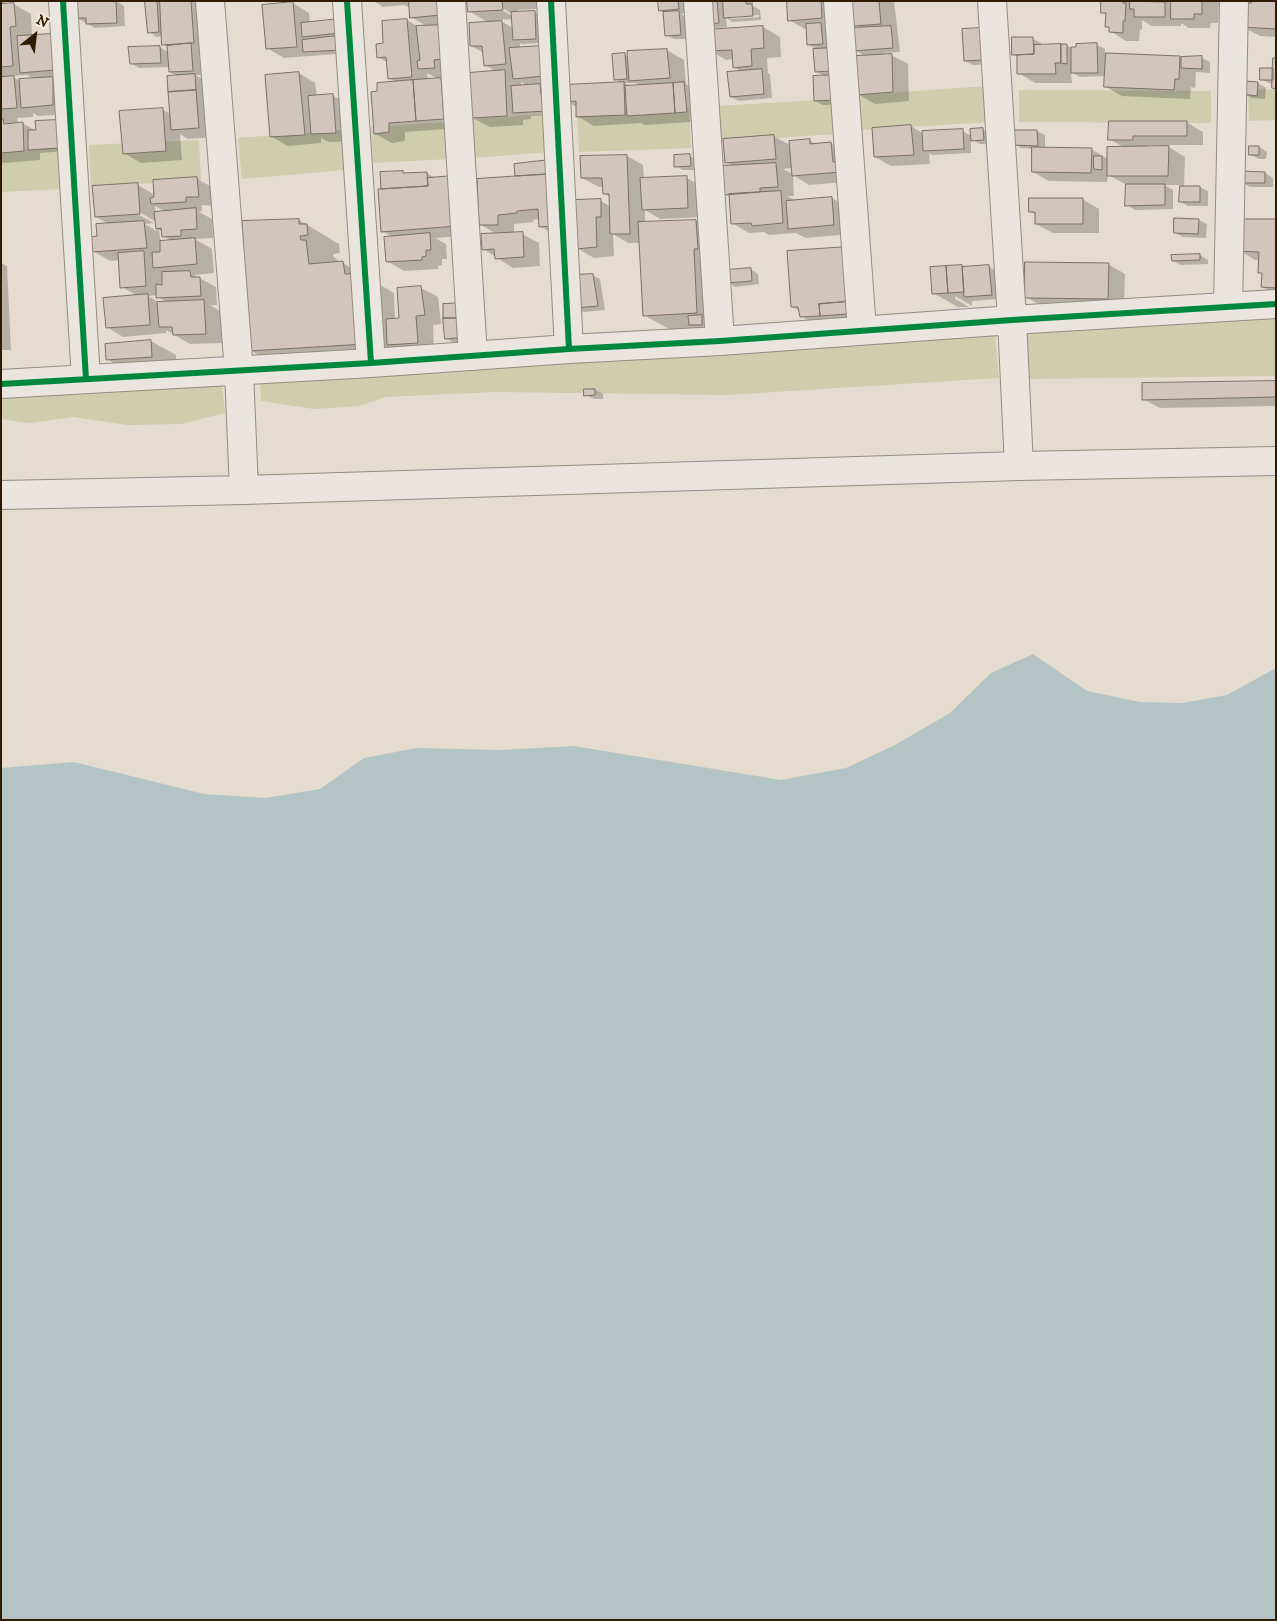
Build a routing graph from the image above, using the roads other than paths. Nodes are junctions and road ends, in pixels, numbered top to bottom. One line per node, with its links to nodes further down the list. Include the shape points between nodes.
1 (63, 1): 19 (street)
2 (210, 1): 18 (street)
3 (347, 1): 17 (street)
4 (452, 1): 16 (street)
5 (551, 1): 15 (street)
6 (698, 1): 14 (street)
7 (838, 1): 13 (street)
8 (992, 1): 12 (street)
9 (1234, 1): 11 (street)
10 (1276, 304): 11 (street)
11 (1228, 307): 12 (street)
12 (1012, 320): 13 (street); 22 (street)
13 (862, 330): 14 (street)
14 (720, 341): 15 (street)
15 (569, 349): 16 (street)
16 (473, 356): 17 (street)
17 (371, 363): 18 (street)
18 (239, 370): 19 (street); 23 (street)
19 (86, 379): 20 (street)
20 (1, 384)
21 (1276, 461): 22 (street)
22 (1019, 466): 23 (street)
23 (244, 490): 24 (street)
24 (1, 495)

